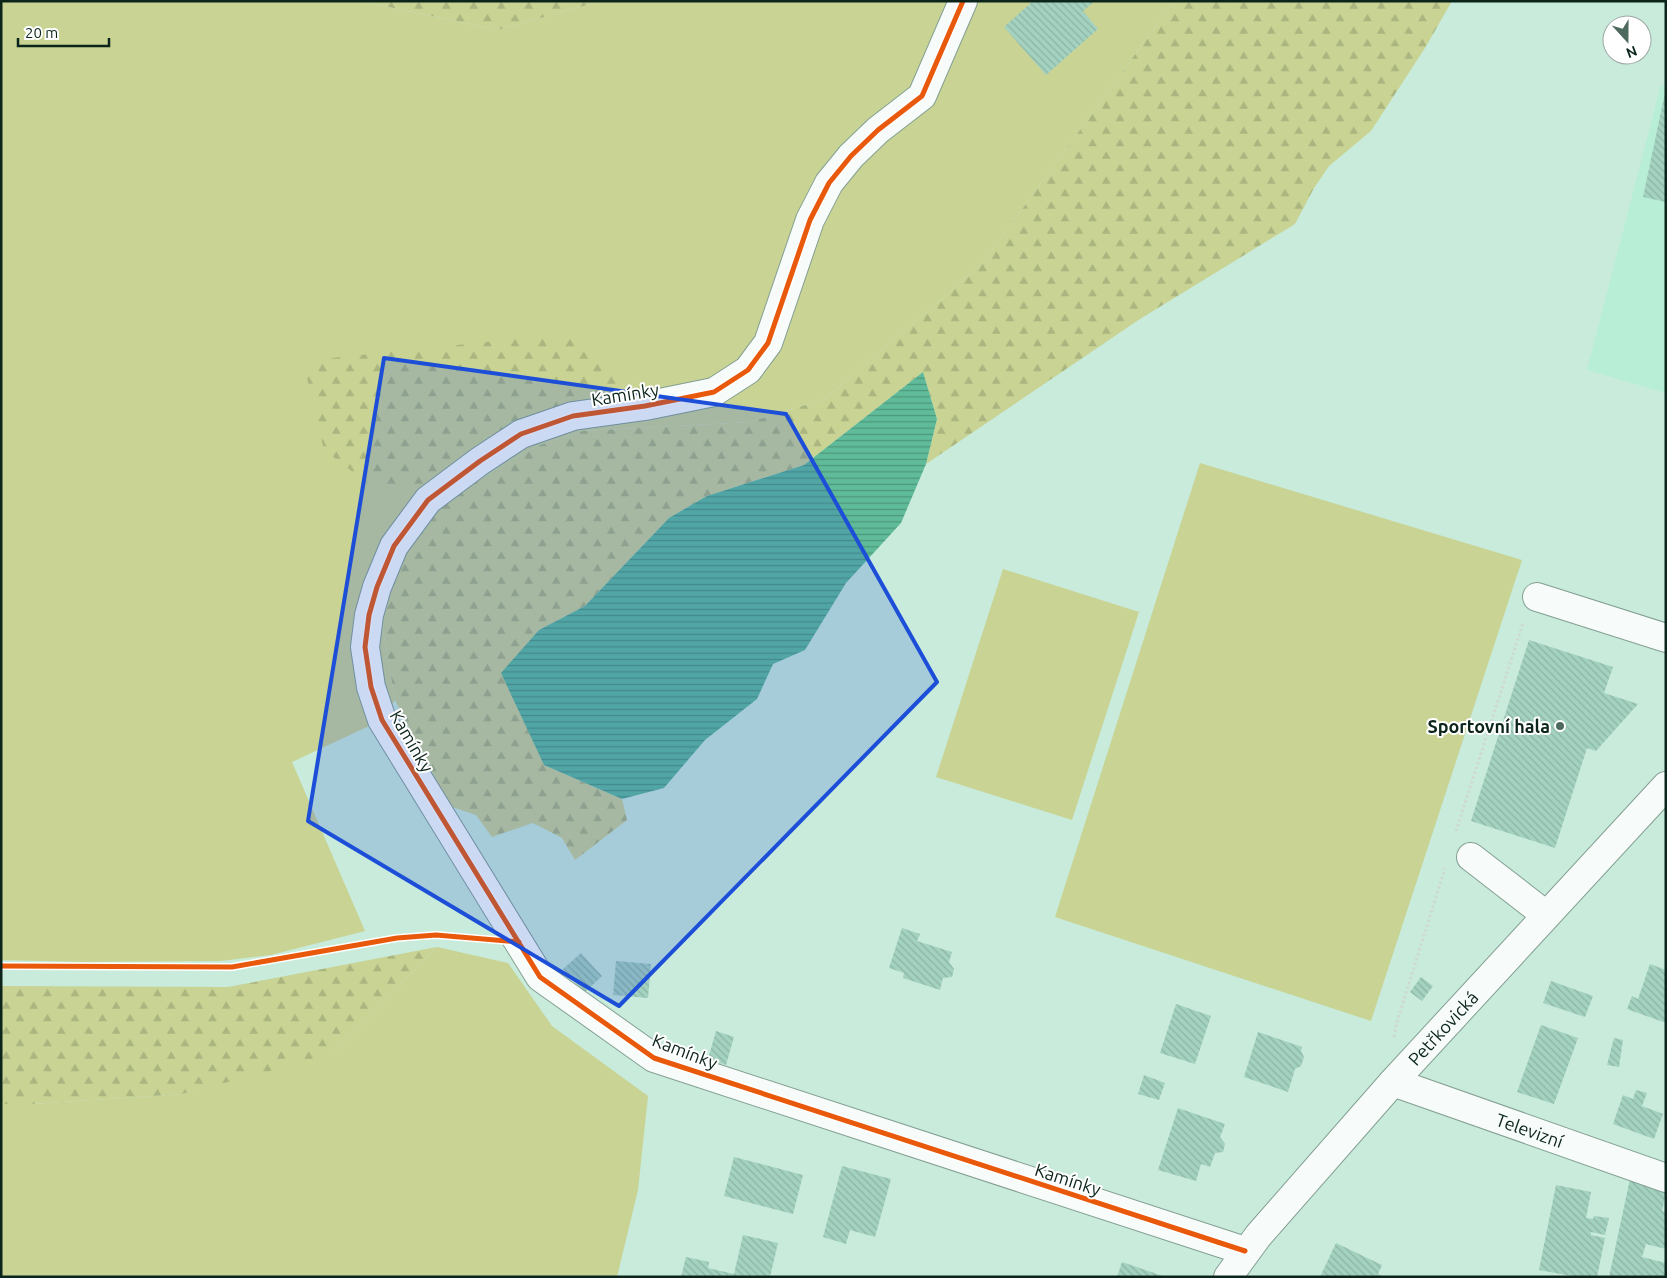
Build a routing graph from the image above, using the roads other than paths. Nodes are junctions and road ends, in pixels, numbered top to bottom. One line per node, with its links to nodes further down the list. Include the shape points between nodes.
1 (963, 1): 9 (street, Kamínky, via 922,96 850,156 829,183 810,220 768,343 748,370 714,392 573,416 521,434 428,500 394,546 369,615 365,648 371,687 382,720 540,976 654,1058)
2 (1537, 597): 3 (street)
3 (1666, 638)
4 (1666, 786): 6 (street, Petřkovická)
5 (1472, 857): 6 (street)
6 (1546, 915): 7 (street, Petřkovická)
7 (1394, 1082): 8 (street, Televizní); 9 (street, Petřkovická)
8 (1666, 1178)
9 (1245, 1251): 10 (street, Petřkovická)
10 (1228, 1277)

